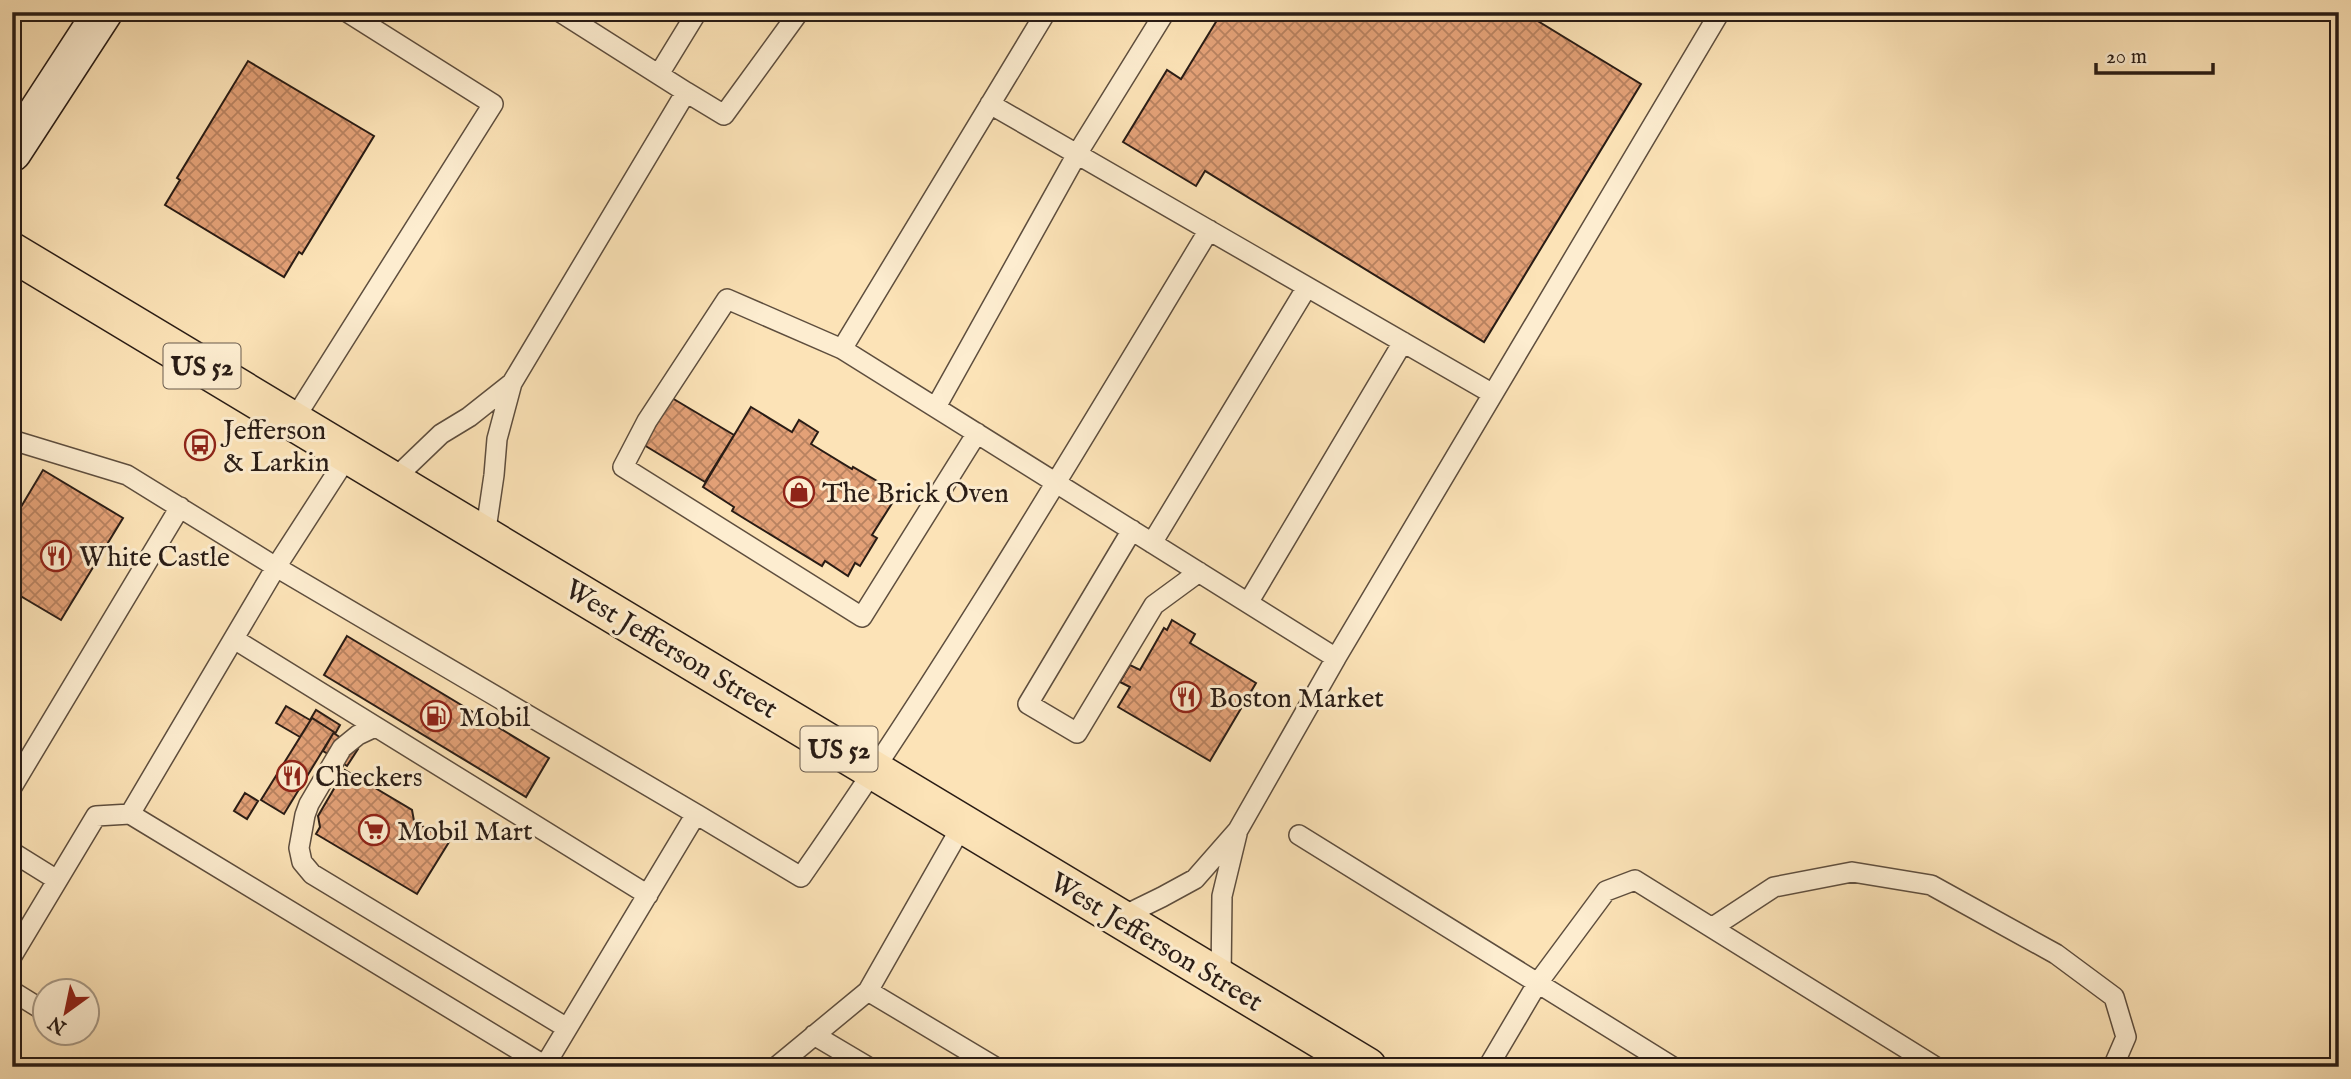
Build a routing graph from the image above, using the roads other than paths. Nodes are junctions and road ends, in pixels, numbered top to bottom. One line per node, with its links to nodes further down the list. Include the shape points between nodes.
1 (103, 12): 12 (main road)
2 (347, 12): 22 (lane, via 493,104)
3 (560, 12): 9 (lane)
4 (697, 12): 9 (lane)
5 (799, 12): 10 (lane, via 724,114)
6 (1046, 12): 11 (lane)
7 (1166, 12): 13 (lane)
8 (1720, 12): 20 (lane)
9 (659, 74): 10 (lane)
10 (687, 92): 19 (lane)
11 (990, 104): 13 (lane); 18 (lane)
12 (12, 152)
13 (1077, 154): 14 (lane); 21 (lane)
14 (1209, 230): 16 (lane); 27 (lane)
15 (12, 252): 22 (main road, West Jefferson Street / US 52)
16 (1307, 287): 17 (lane); 31 (lane)
17 (1403, 342): 20 (lane); 34 (lane)
18 (842, 349): 21 (lane); 23 (lane, via 727,299 646,421 623,467 862,617)
19 (512, 383): 26 (lane, via 441,434); 30 (lane, via 496,439)
20 (1493, 394): 36 (lane)
21 (936, 407): 23 (lane)
22 (293, 421): 25 (main road, West Jefferson Street / US 52)
23 (977, 433): 27 (lane)
24 (12, 440): 28 (lane, via 127,475)
25 (349, 454): 26 (main road, West Jefferson Street / US 52); 32 (lane)
26 (392, 481): 30 (main road, West Jefferson Street / US 52)
27 (1056, 483): 29 (lane); 40 (lane)
28 (180, 507): 32 (lane); 38 (lane)
29 (1132, 530): 31 (lane); 33 (lane, via 1028,704 1077,733 1154,605)
30 (485, 536): 40 (main road, West Jefferson Street / US 52)
31 (1152, 543): 33 (lane)
32 (276, 567): 35 (lane); 43 (lane)
33 (1199, 572): 34 (lane)
34 (1248, 603): 36 (lane)
35 (234, 639): 37 (lane); 42 (lane)
36 (1336, 659): 45 (lane)
37 (375, 727): 49 (lane); 58 (lane, via 342,748 309,804 299,848 302,862 312,874)
38 (34, 750): 39 (lane); 41 (lane)
39 (12, 755)
40 (875, 771): 43 (lane, via 801,877); 44 (main road, West Jefferson Street / US 52)
41 (12, 787)
42 (131, 814): 48 (lane, via 96,816); 60 (lane)
43 (696, 814): 49 (lane)
44 (963, 824): 50 (main road, West Jefferson Street / US 52); 56 (lane)
45 (1238, 830): 50 (lane, via 1195,879); 53 (lane, via 1222,896)
46 (1299, 835): 54 (lane)
47 (12, 852): 48 (lane)
48 (57, 880): 52 (lane)
49 (648, 895): 58 (lane)
50 (1119, 918): 53 (main road, West Jefferson Street / US 52)
51 (1713, 927): 54 (lane, via 1635,880 1606,891); 67 (lane); 68 (lane, via 1774,887 1853,872 1931,885 2056,954 2114,997 2126,1037)
52 (12, 956)
53 (1221, 979): 64 (main road, West Jefferson Street / US 52)
54 (1537, 984): 65 (lane); 66 (lane)
55 (12, 991): 57 (lane)
56 (867, 991): 59 (lane); 63 (lane)
57 (32, 1003)
58 (567, 1028): 60 (lane)
59 (814, 1035): 61 (lane); 62 (lane)
60 (545, 1066)
61 (776, 1067)
62 (868, 1067)
63 (995, 1067)
64 (1367, 1067)
65 (1488, 1067)
66 (1673, 1067)
67 (1936, 1067)
68 (2113, 1067)

